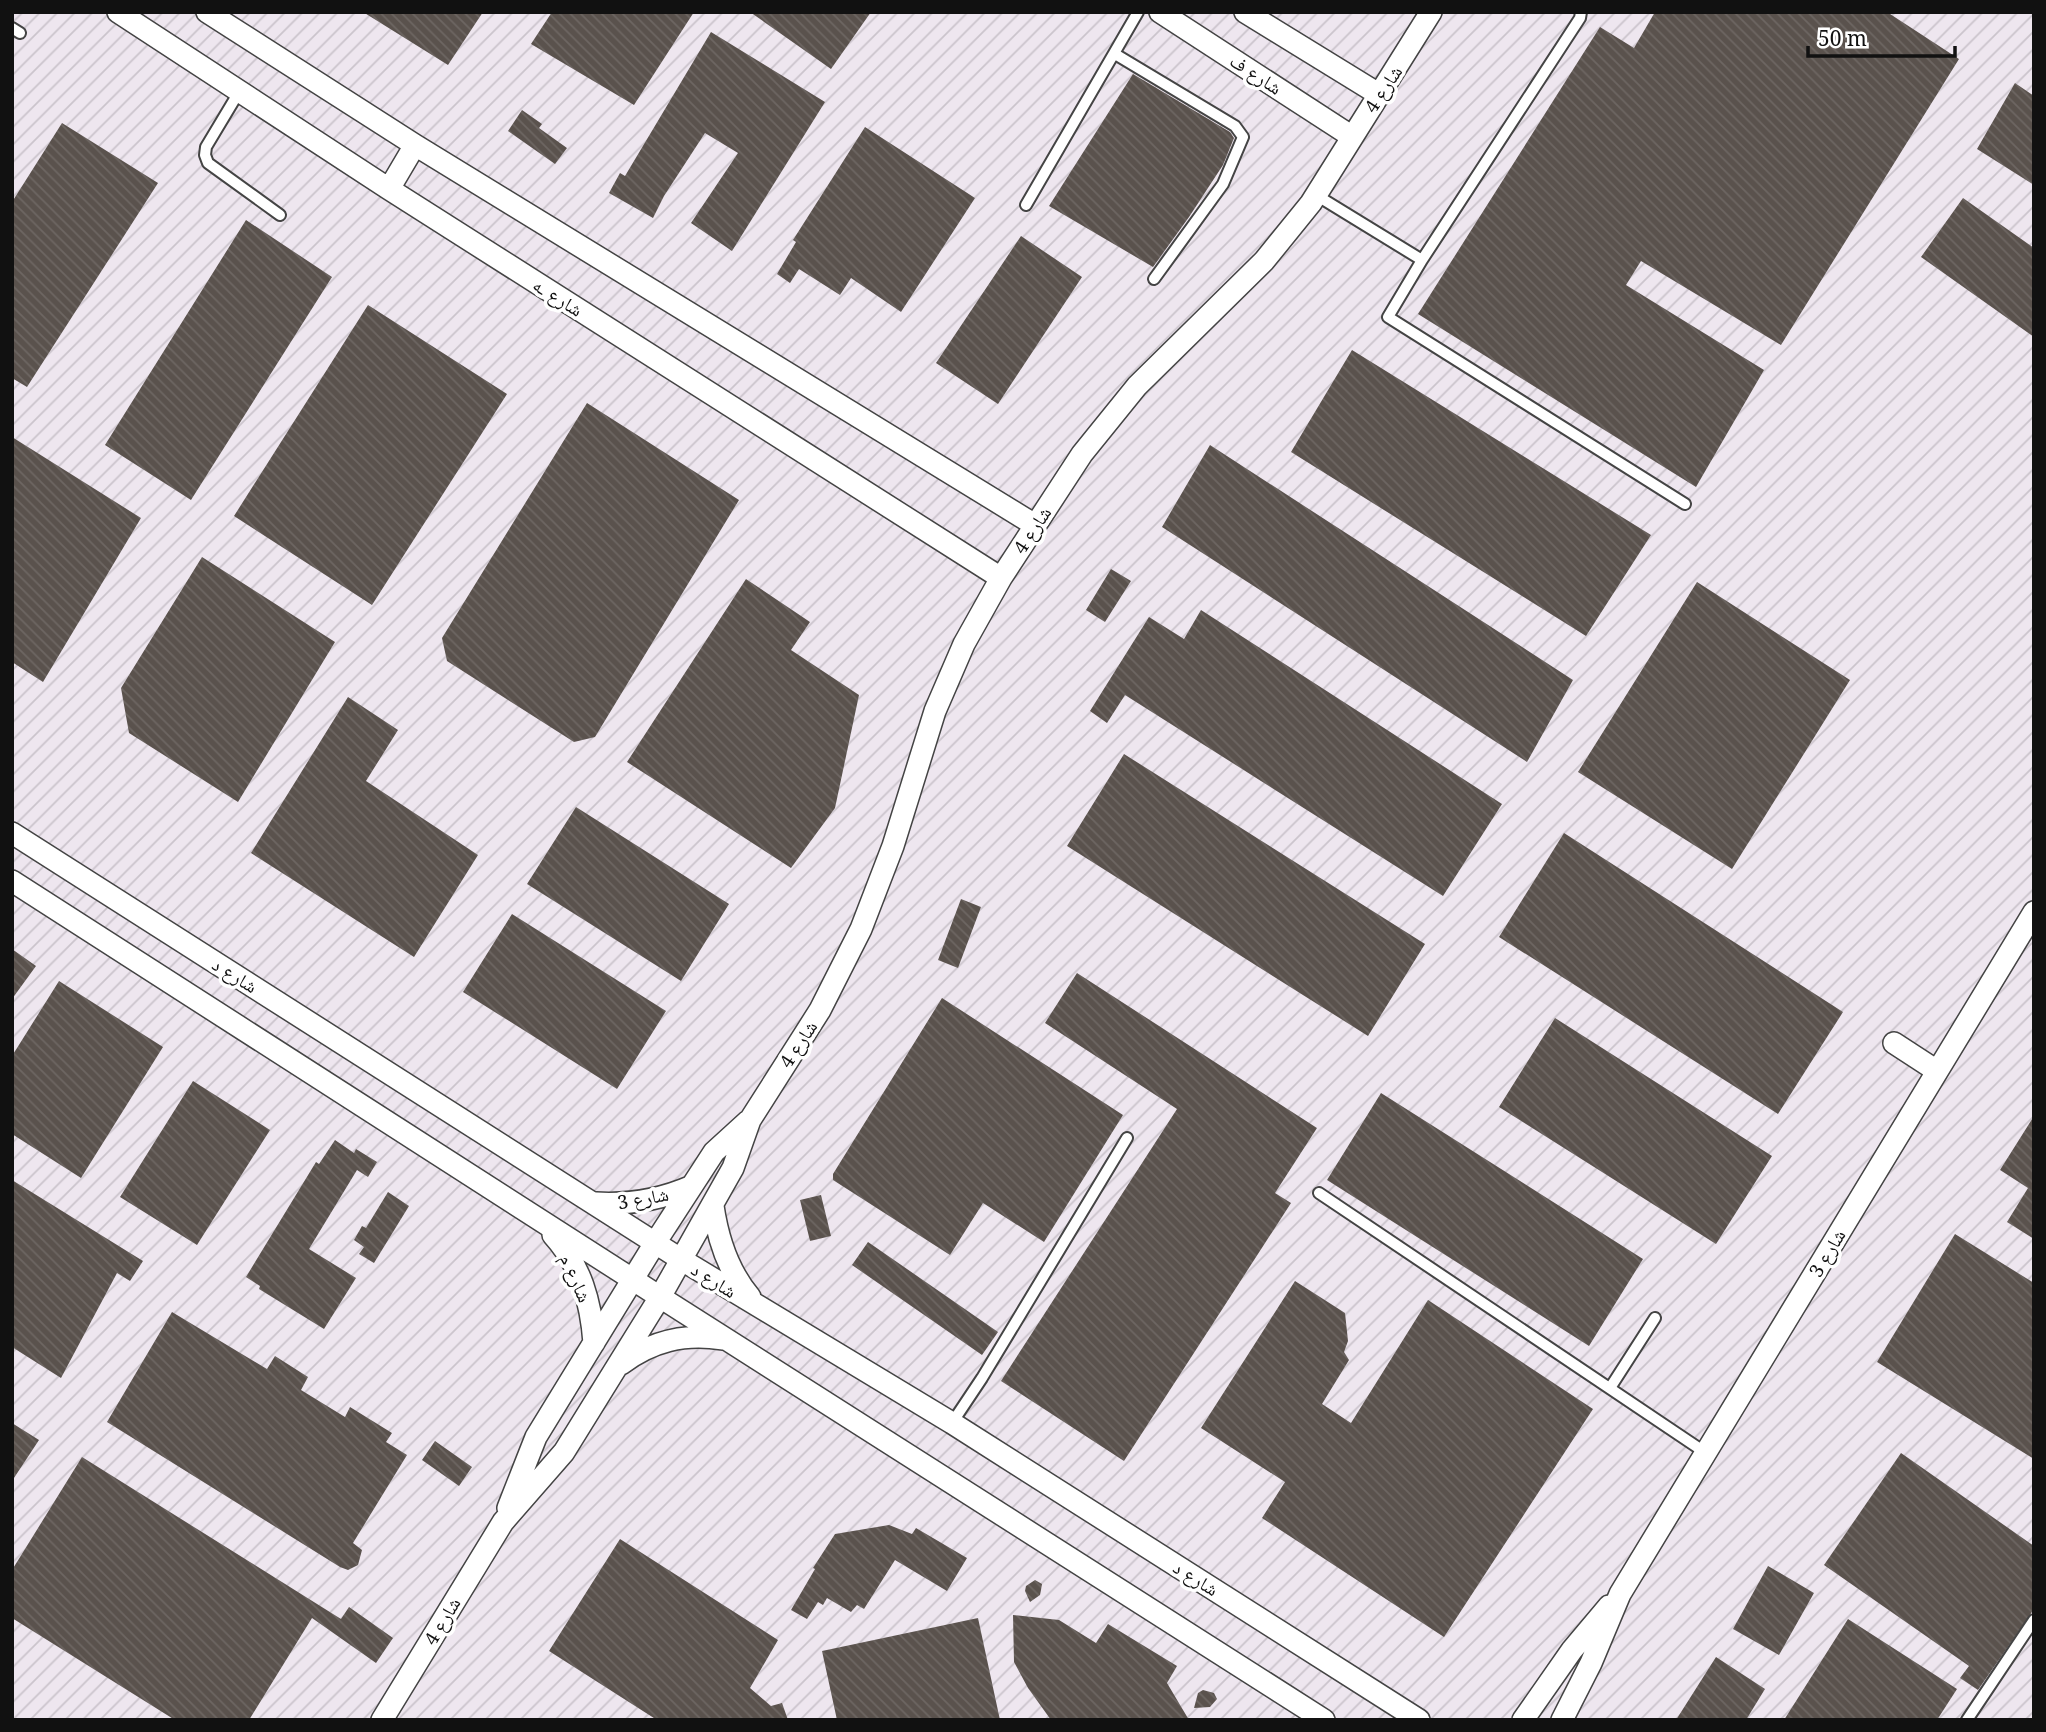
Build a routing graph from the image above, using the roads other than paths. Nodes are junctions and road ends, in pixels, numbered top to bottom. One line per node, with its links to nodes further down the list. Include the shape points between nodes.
1 (118, 12): 9 (street, شارع ـه)
2 (207, 12): 12 (street)
3 (1138, 12): 8 (lane)
4 (1160, 12): 11 (street, شارع ف)
5 (1245, 12): 10 (street)
6 (1431, 12): 10 (street, شارع 4)
7 (1581, 12): 17 (lane)
8 (1115, 54): 15 (lane); 18 (lane, via 1235,126 1242,137 1223,184)
9 (239, 92): 13 (street, شارع ـه); 16 (lane, via 205,155 208,163)
10 (1380, 95): 11 (street, شارع 4)
11 (1351, 136): 14 (street, شارع 4)
12 (415, 145): 13 (street); 20 (street)
13 (389, 190): 21 (street, شارع ـه)
14 (1316, 195): 17 (lane); 20 (street, شارع 4, via 1264,261 1137,386 1082,454)
15 (1026, 205)
16 (279, 215)
17 (1422, 260): 19 (lane, via 1388,317)
18 (1154, 279)
19 (1685, 504)
20 (1035, 525): 21 (street, شارع 4)
21 (1002, 578): 27 (street, شارع 4, via 964,644 935,711 893,846 861,929 820,1010)
22 (12, 833): 31 (street, شارع د)
23 (12, 881): 33 (street)
24 (2034, 912): 26 (street, شارع 3)
25 (1894, 1043): 26 (street)
26 (1937, 1071): 45 (street, شارع 3)
27 (750, 1120): 29 (street, شارع 4, via 714,1152); 32 (street, شارع 4, via 733,1168)
28 (1128, 1138): 44 (lane)
29 (692, 1186): 31 (street, شارع 3, via 654,1200); 34 (street, شارع 4)
30 (1319, 1193): 43 (lane)
31 (593, 1203): 34 (street, شارع د)
32 (712, 1206): 35 (street, شارع 4); 38 (street, via 727,1260)
33 (540, 1220): 36 (street); 41 (street, شارع م, via 573,1262 585,1287)
34 (655, 1243): 35 (street, شارع د); 36 (street, شارع 4)
35 (682, 1260): 37 (street, شارع 4); 38 (street, شارع د)
36 (633, 1280): 37 (street); 41 (street, شارع 4)
37 (660, 1297): 40 (street); 42 (street, شارع 4)
38 (758, 1307): 44 (street, شارع د)
39 (1655, 1318): 43 (lane)
40 (727, 1340): 42 (street, via 680,1337 635,1353); 50 (street)
41 (594, 1343): 46 (street, شارع 4, via 536,1437)
42 (616, 1368): 46 (street, شارع 4, via 564,1452)
43 (1610, 1388): 45 (lane)
44 (952, 1423): 51 (street, شارع د)
45 (1706, 1452): 47 (street, شارع 3)
46 (503, 1522): 49 (street, شارع 4)
47 (1620, 1594): 52 (street, شارع 3, via 1572,1650); 53 (street, شارع 3)
48 (2034, 1620): 54 (lane)
49 (382, 1720)
50 (1324, 1720)
51 (1419, 1720)
52 (1523, 1720)
53 (1562, 1720)
54 (1967, 1720)

